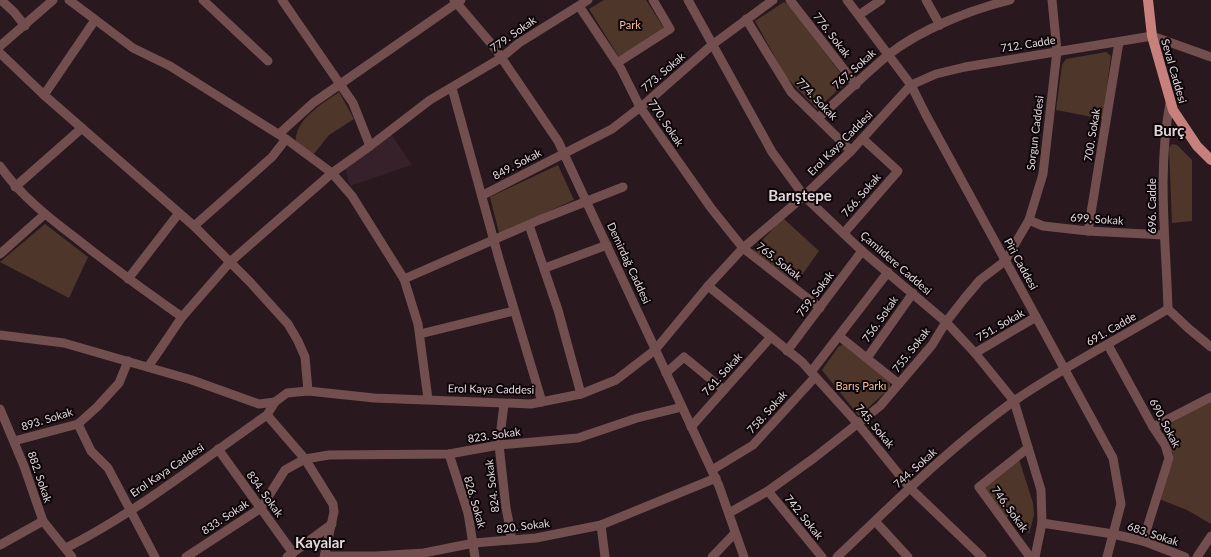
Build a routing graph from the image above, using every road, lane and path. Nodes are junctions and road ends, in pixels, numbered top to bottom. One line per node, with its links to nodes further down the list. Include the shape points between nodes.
1 (1, 0): 24 (street)
2 (53, 0): 24 (street)
3 (69, 0): 22 (street)
4 (203, 0): 34 (street)
5 (282, 0): 36 (street)
6 (588, 0): 19 (street, 779. Sokak)
7 (653, 0): 35 (street, via 670,29)
8 (688, 0): 27 (street, Çamlıdere Caddesi)
9 (772, 0): 21 (street, 773. Sokak)
10 (790, 0): 37 (street, 776. Sokak)
11 (847, 0): 20 (street, Piri Caddesi)
12 (881, 0): 20 (street)
13 (926, 0): 23 (street)
14 (1010, 0): 18 (street, 767. Sokak)
15 (1052, 0): 29 (street, Sorgun Caddesi)
16 (1148, 0): 25 (main road, Seval Caddesi)
17 (457, 1): 33 (street, Demirdağ Caddesi); 36 (street, via 422,28)
18 (994, 2): 23 (street, 767. Sokak)
19 (579, 6): 33 (street, 779. Sokak, via 519,43); 35 (street, 770. Sokak)
20 (859, 15): 31 (street, Piri Caddesi)
21 (746, 19): 27 (street, 773. Sokak); 43 (street, 774. Sokak, via 791,92)
22 (95, 20): 40 (street); 45 (street, via 133,48 170,66)
23 (940, 25): 31 (street, 767. Sokak)
24 (25, 26): 28 (street)
25 (1152, 36): 26 (street, 712. Cadde); 32 (street); 41 (main road, Seval Caddesi)
26 (1119, 42): 29 (street, 712. Cadde); 63 (street, 700. Sokak)
27 (712, 45): 42 (street, 773. Sokak); 56 (street, Çamlıdere Caddesi, via 772,152)
28 (0, 46)
29 (1057, 51): 38 (street, 712. Cadde, via 965,66 936,74); 60 (street, Sorgun Caddesi, via 1043,174)
30 (0, 53): 40 (street)
31 (889, 54): 37 (street, 767. Sokak); 38 (street, Piri Caddesi)
32 (1211, 57)
33 (501, 58): 39 (street, 779. Sokak); 49 (street, Demirdağ Caddesi, via 558,141)
34 (268, 61)
35 (617, 64): 42 (street, 770. Sokak)
36 (340, 83): 45 (street, via 312,103); 47 (street, via 353,103)
37 (856, 85): 43 (street, 767. Sokak)
38 (912, 86): 46 (street, Erol Kaya Caddesi); 71 (street, Piri Caddesi)
39 (452, 88): 47 (street, 779. Sokak, via 430,100); 55 (street)
40 (44, 95): 44 (street)
41 (1170, 103): 50 (main road, Seval Caddesi, via 1197,146); 65 (street, 696. Cadde, via 1166,126)
42 (640, 107): 49 (street, 773. Sokak, via 612,129); 68 (street, 770. Sokak, via 711,208)
43 (818, 118): 48 (street, 774. Sokak)
44 (82, 128): 54 (street); 58 (street)
45 (283, 136): 52 (street); 62 (street, via 272,157)
46 (863, 139): 48 (street, Erol Kaya Caddesi); 64 (street, 766. Sokak, via 898,171)
47 (370, 146): 52 (street, 779. Sokak)
48 (851, 150): 56 (street, Erol Kaya Caddesi)
49 (563, 153): 55 (street, 849. Sokak); 57 (street, Demirdağ Caddesi)
50 (1211, 160)
51 (0, 166): 54 (street)
52 (332, 173): 72 (street, 779. Sokak); 76 (street, via 352,196)
53 (623, 186): 57 (street)
54 (15, 187): 59 (street)
55 (482, 195): 66 (street)
56 (804, 196): 64 (street, Çamlıdere Caddesi); 68 (street, Erol Kaya Caddesi)
57 (586, 201): 61 (street); 67 (street, Demirdağ Caddesi)
58 (180, 213): 62 (street); 75 (street)
59 (45, 214): 70 (street); 75 (street)
60 (1029, 220): 63 (street, 699. Sokak, via 1043,226); 71 (street, Sorgun Caddesi)
61 (529, 225): 66 (street); 73 (street)
62 (194, 226): 72 (street)
63 (1088, 231): 65 (street, 699. Sokak)
64 (844, 233): 69 (street, Çamlıdere Caddesi)
65 (1164, 236): 80 (street, 696. Cadde)
66 (494, 241): 76 (street); 81 (street)
67 (607, 245): 73 (street); 91 (street, Demirdağ Caddesi)
68 (743, 248): 77 (street, Erol Kaya Caddesi); 79 (street, 765. Sokak)
69 (862, 251): 74 (street, Çamlıdere Caddesi); 79 (street, 759. Sokak)
70 (0, 254)
71 (1005, 261): 83 (street, Piri Caddesi); 84 (street, 755. Sokak, via 980,280)
72 (230, 262): 82 (street, 779. Sokak); 102 (street, via 288,324 305,357)
73 (545, 268): 103 (street)
74 (888, 272): 78 (street, Çamlıdere Caddesi); 87 (street, 758. Sokak)
75 (128, 279): 82 (street)
76 (404, 279): 85 (street)
77 (708, 286): 88 (street, 745. Sokak); 91 (street, Erol Kaya Caddesi)
78 (913, 293): 84 (street, Çamlıdere Caddesi); 94 (street, 756. Sokak)
79 (820, 308): 92 (street, 759. Sokak)
80 (1168, 309): 89 (street, 691. Cadde); 90 (street)
81 (514, 311): 85 (street); 108 (street)
82 (182, 317): 96 (street, 779. Sokak)
83 (1036, 317): 93 (street, 751. Sokak); 97 (street, Piri Caddesi)
84 (946, 322): 93 (street, Çamlıdere Caddesi); 100 (street, 755. Sokak, via 932,345)
85 (420, 334): 105 (street)
86 (0, 335): 95 (street, via 64,343)
87 (839, 336): 94 (street); 99 (street, 758. Sokak)
88 (770, 338): 92 (street, 745. Sokak); 101 (street, 761. Sokak)
89 (1108, 345): 97 (street, 691. Cadde); 116 (street, 690. Sokak)
90 (1211, 347)
91 (655, 350): 98 (street, Demirdağ Caddesi); 103 (street, Erol Kaya Caddesi, via 616,380)
92 (787, 351): 99 (street, 745. Sokak)
93 (975, 353): 106 (street, Çamlıdere Caddesi)
94 (867, 358): 100 (street)
95 (128, 361): 96 (street); 113 (street, 893. Sokak, via 119,383 97,408)
96 (148, 367): 107 (street, via 259,404)
97 (1064, 369): 106 (street, 691. Cadde); 135 (street, Piri Caddesi, via 1114,458 1121,504)
98 (666, 373): 101 (street, via 684,357); 110 (street, Demirdağ Caddesi)
99 (813, 374): 114 (street, 745. Sokak); 123 (street, 758. Sokak, via 753,445)
100 (899, 384): 114 (street, 755. Sokak, via 880,406)
101 (724, 390): 115 (street, 761. Sokak)
102 (308, 391): 105 (street, Erol Kaya Caddesi, via 374,398); 107 (street, Erol Kaya Caddesi, via 286,393)
103 (581, 394): 108 (street, Erol Kaya Caddesi)
104 (1211, 397): 116 (street)
105 (428, 399): 109 (street, Erol Kaya Caddesi)
106 (1014, 401): 119 (street, Çamlıdere Caddesi); 124 (street, 744. Sokak, via 936,463)
107 (275, 402): 112 (street, Erol Kaya Caddesi)
108 (542, 402): 109 (street, Erol Kaya Caddesi)
109 (504, 404): 118 (street, 824. Sokak)
110 (682, 407): 115 (street, Demirdağ Caddesi); 118 (street, 823. Sokak, via 636,418 578,438)
111 (0, 409): 117 (street, 882. Sokak)
112 (267, 415): 120 (street, Erol Kaya Caddesi); 122 (street)
113 (78, 424): 117 (street, 893. Sokak); 127 (street, via 91,451 108,468)
114 (858, 424): 124 (street, 745. Sokak); 125 (street, 755. Sokak)
115 (691, 427): 123 (street, Demirdağ Caddesi)
116 (1153, 427): 138 (street, 690. Sokak, via 1165,445 1169,458)
117 (14, 441): 129 (street, 882. Sokak)
118 (499, 445): 121 (street, 823. Sokak); 137 (street, 824. Sokak)
119 (1028, 448): 131 (street, Çamlıdere Caddesi, via 1041,490); 155 (street, 746. Sokak, via 979,487)
120 (218, 449): 126 (street, 834. Sokak); 127 (street, Erol Kaya Caddesi)
121 (449, 454): 122 (street, 823. Sokak, via 329,455); 139 (street, 826. Sokak, via 468,513)
122 (305, 459): 126 (street, 833. Sokak, via 285,470); 132 (street, via 333,504)
123 (714, 474): 128 (street, Demirdağ Caddesi); 133 (street, 820. Sokak)
124 (910, 488): 130 (street, 744. Sokak); 154 (street, 745. Sokak)
125 (768, 491): 128 (street, 755. Sokak); 151 (street, 742. Sokak)
126 (261, 508): 142 (street, 834. Sokak); 146 (street, 833. Sokak)
127 (130, 510): 141 (street, Erol Kaya Caddesi); 145 (street)
128 (729, 513): 134 (street, Demirdağ Caddesi)
129 (43, 521): 140 (street); 141 (street, 882. Sokak)
130 (875, 521): 152 (street, 744. Sokak); 153 (street)
131 (1042, 523): 135 (street, 683. Sokak); 156 (street, Çamlıdere Caddesi)
132 (332, 524): 142 (street); 143 (street)
133 (601, 525): 137 (street, 820. Sokak, via 536,538); 148 (street)
134 (735, 533): 149 (street); 150 (street, Demirdağ Caddesi)
135 (1113, 534): 138 (street, 683. Sokak); 157 (street, Piri Caddesi)
136 (1211, 536): 159 (street)
137 (510, 540): 139 (street, 820. Sokak)
138 (1143, 541): 158 (street, 683. Sokak)
139 (474, 543): 143 (street, 820. Sokak, via 424,553); 147 (street, 826. Sokak)
140 (0, 545)
141 (66, 548): 144 (street, 882. Sokak)
142 (290, 555)
143 (325, 556)
144 (72, 557)
145 (155, 557)
146 (186, 557)
147 (475, 557)
148 (605, 557)
149 (712, 557)
150 (744, 557)
151 (822, 557)
152 (837, 557)
153 (908, 557)
154 (982, 557)
155 (1030, 557)
156 (1034, 557)
157 (1107, 557)
158 (1185, 557)
159 (1197, 557)

